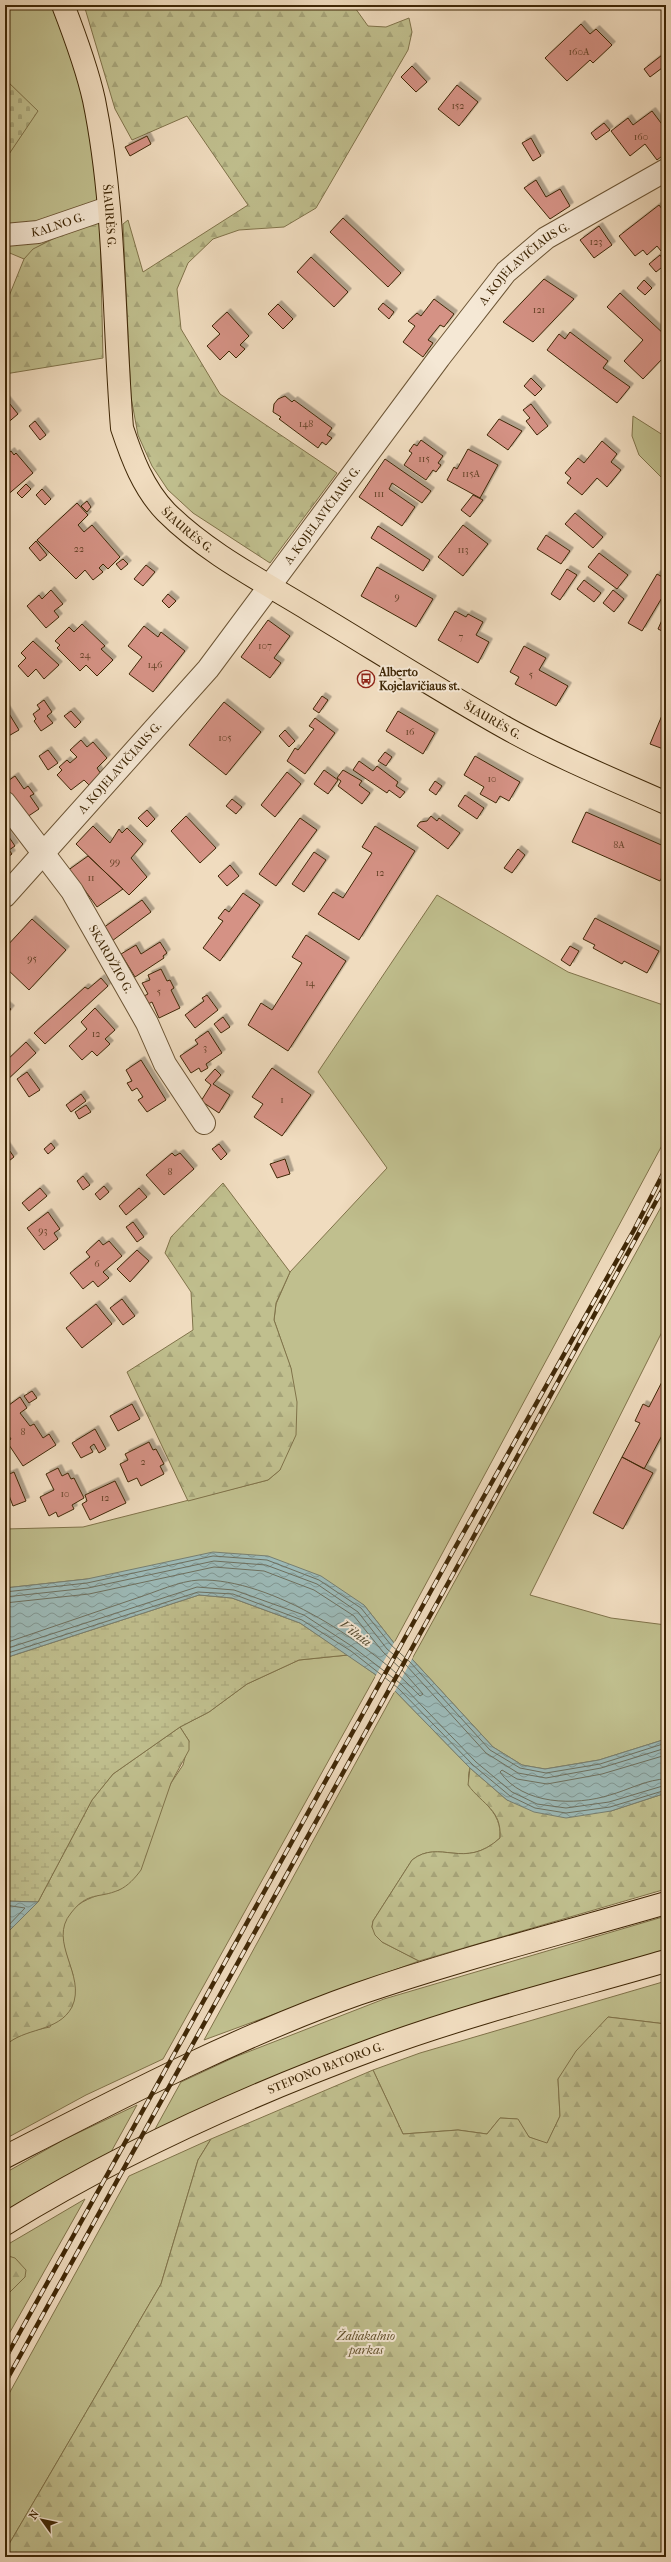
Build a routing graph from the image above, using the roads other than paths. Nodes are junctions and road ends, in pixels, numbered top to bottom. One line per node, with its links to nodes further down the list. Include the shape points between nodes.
1 (63, 5): 3 (main road, ŠIAURĖS G., via 93,99)
2 (666, 170): 5 (street, A. KOJELAVIČIAUS G., via 546,238 506,272 426,374)
3 (108, 208): 4 (street, KALNO G., via 38,232); 5 (main road, ŠIAURĖS G., via 122,428 131,455 151,494 166,511 191,534)
4 (5, 235)
5 (270, 586): 7 (main road, ŠIAURĖS G., via 507,728 569,760); 8 (street, A. KOJELAVIČIAUS G., via 208,669)
6 (5, 803): 8 (street, SKARDŽIO G., via 24,830)
7 (666, 803)
8 (45, 852): 9 (street, A. KOJELAVIČIAUS G.); 10 (street, SKARDŽIO G., via 72,891 147,1023 165,1064)
9 (5, 896)
10 (204, 1123)
11 (666, 1903): 13 (main road, via 358,1994 250,2037 138,2089)
12 (666, 1961): 14 (main road, STEPONO BATORO G., via 376,2048 283,2084 152,2143)
13 (5, 2157)
14 (5, 2224)

